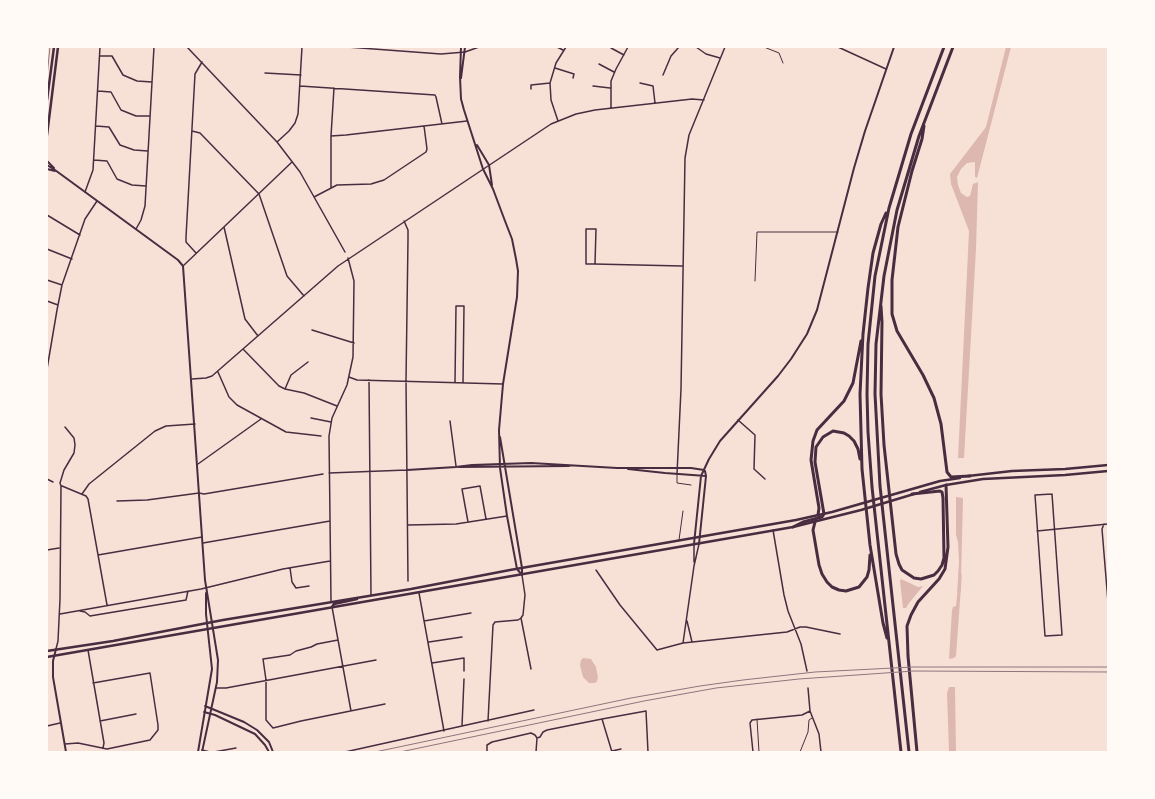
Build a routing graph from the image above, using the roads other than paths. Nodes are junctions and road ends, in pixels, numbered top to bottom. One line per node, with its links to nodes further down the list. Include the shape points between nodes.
1 (54, 47): 52 (main road)
2 (58, 47): 64 (main road)
3 (100, 47): 30 (street)
4 (140, 47): 5 (street)
5 (154, 47): 43 (street)
6 (187, 47): 32 (street)
7 (302, 47): 39 (street)
8 (347, 47): 25 (street)
9 (390, 47): 25 (street)
10 (461, 47): 27 (street)
11 (465, 47): 28 (street)
12 (479, 47): 28 (street)
13 (558, 47): 26 (street)
14 (566, 47): 26 (street)
15 (628, 47): 29 (street)
16 (679, 47): 40 (street, via 671,56)
17 (696, 47): 31 (street, via 706,54)
18 (725, 47): 31 (street)
19 (764, 47): 33 (lane, via 779,53)
20 (838, 47): 36 (street)
21 (894, 47): 36 (street)
22 (944, 47): 84 (highway, via 911,134)
23 (953, 47): 57 (highway)
24 (611, 48): 29 (street)
25 (390, 50): 27 (street, via 441,54)
26 (563, 51): 35 (street)
27 (461, 52): 28 (street); 42 (street)
28 (465, 52): 42 (street)
29 (624, 55): 37 (street)
30 (99, 56): 43 (street, via 112,56 123,75 137,81); 51 (street)
31 (720, 58): 53 (street)
32 (202, 62): 63 (street, via 195,74); 66 (street)
33 (783, 63)
34 (599, 64): 37 (street)
35 (554, 68): 41 (street, via 574,74); 44 (street)
36 (886, 69): 89 (street, via 854,168)
37 (614, 72): 49 (street)
38 (265, 73): 39 (street)
39 (301, 75): 46 (street)
40 (663, 75)
41 (573, 78)
42 (460, 80): 58 (street)
43 (152, 82): 56 (street)
44 (550, 83): 50 (street, via 531,85); 59 (street, via 551,100)
45 (640, 83): 54 (street, via 653,86)
46 (300, 86): 48 (street); 66 (street, via 297,117 289,131)
47 (592, 86): 49 (street)
48 (334, 88): 60 (street, via 435,95); 65 (street)
49 (610, 88): 55 (street)
50 (531, 89)
51 (98, 91): 56 (street, via 111,92 122,110 136,116); 61 (street)
52 (47, 100)
53 (704, 100): 54 (street); 98 (street, via 689,135 685,158)
54 (655, 103): 55 (street)
55 (611, 108): 59 (street, via 584,112)
56 (150, 116): 68 (street)
57 (925, 119): 103 (highway, via 897,210); 154 (highway, via 898,227 892,280 892,314 897,331 934,398 947,472 951,477)
58 (466, 121): 60 (street); 67 (street)
59 (558, 121): 73 (street)
60 (442, 124): 62 (street)
61 (96, 126): 68 (street, via 109,127 120,145); 69 (street)
62 (424, 126): 65 (street); 78 (street, via 427,149 425,154 380,182 340,184)
63 (192, 132): 81 (street, via 200,133); 93 (street, via 186,240)
64 (47, 135)
65 (331, 136): 78 (street)
66 (278, 142): 71 (street)
67 (475, 142): 73 (street); 75 (street)
68 (148, 151): 77 (street)
69 (94, 160): 77 (street, via 107,161 117,179 132,185); 80 (street)
70 (47, 161): 76 (street)
71 (293, 162): 81 (street); 82 (street)
72 (47, 165): 76 (street)
73 (489, 165): 75 (street); 79 (street)
74 (47, 169): 76 (street)
75 (483, 169): 79 (street); 86 (street)
76 (58, 172): 80 (street)
77 (146, 186): 88 (street, via 144,212)
78 (331, 188): 82 (street)
79 (493, 188): 122 (street, via 512,239 518,272 515,310)
80 (85, 192): 83 (street)
81 (259, 194): 87 (street); 102 (street, via 287,276)
82 (314, 197): 92 (street)
83 (97, 201): 88 (street); 90 (street)
84 (889, 208): 107 (highway, via 881,224 873,253); 230 (highway, via 872,302 867,394 872,487)
85 (47, 216): 90 (street)
86 (404, 222): 94 (street); 119 (street, via 408,230)
87 (224, 227): 93 (street); 108 (street, via 245,319)
88 (136, 230): 97 (street)
89 (838, 232): 100 (lane, via 757,232); 127 (street, via 818,309 808,334 778,376)
90 (80, 235): 95 (street)
91 (47, 249): 95 (street)
92 (345, 252)
93 (196, 253): 97 (street)
94 (348, 258): 102 (street); 110 (street, via 354,282)
95 (72, 259): 101 (street)
96 (595, 264): 96 (street, via 586,264 586,229 596,229); 98 (street)
97 (183, 266): 117 (street)
98 (682, 266): 143 (street)
99 (47, 280): 101 (street)
100 (755, 281)
101 (62, 285): 105 (street)
102 (304, 296): 108 (street)
103 (881, 299): 164 (highway, via 881,402 896,554 902,570 914,578 921,579 934,575 944,558 943,498 940,491); 287 (highway, via 876,369 880,486)
104 (47, 301): 105 (street)
105 (58, 305): 111 (street)
106 (312, 330): 110 (street)
107 (863, 334): 144 (highway, via 860,394); 168 (highway, via 853,383 844,401 817,430 813,441 810,460)
108 (258, 336): 112 (street)
109 (47, 343): 111 (street)
110 (354, 343): 116 (street)
111 (51, 344): 114 (street)
112 (243, 349): 115 (street); 123 (street, via 274,382)
113 (308, 362): 123 (street, via 291,375)
114 (47, 369)
115 (218, 372): 117 (street, via 206,378); 126 (street, via 233,402)
116 (349, 377): 118 (street, via 355,380); 124 (street)
117 (191, 380): 130 (street)
118 (369, 380): 119 (street); 147 (street)
119 (406, 381): 120 (street); 145 (street)
120 (455, 382): 121 (street); 121 (street, via 456,306 464,306)
121 (463, 383): 122 (street)
122 (503, 384): 132 (street)
123 (285, 389): 124 (street, via 304,393)
124 (337, 406): 129 (street)
125 (311, 418): 129 (street)
126 (261, 419): 133 (street, via 286,432); 136 (street)
127 (738, 420): 146 (street, via 714,449); 156 (street, via 755,435 754,469)
128 (450, 421): 139 (street)
129 (331, 422): 149 (street)
130 (194, 424): 136 (street); 163 (street, via 166,426 155,431 89,484)
131 (65, 427): 161 (street, via 74,438 75,445 74,453 64,470)
132 (499, 430): 134 (street); 135 (street)
133 (322, 436)
134 (500, 463): 135 (street); 139 (street); 140 (street)
135 (505, 463): 138 (street); 141 (street)
136 (197, 464): 162 (street)
137 (1108, 465): 154 (main road)
138 (578, 466): 141 (street); 142 (street)
139 (456, 467): 140 (street); 145 (street)
140 (500, 468): 141 (street); 169 (street)
141 (506, 468): 195 (street)
142 (617, 468): 143 (street); 151 (street)
143 (678, 468): 146 (street); 151 (street)
144 (862, 469): 167 (highway, via 858,449 849,436 833,432 823,437 816,447 815,462); 188 (highway)
145 (407, 470): 147 (street); 174 (street)
146 (704, 470): 152 (street); 153 (street)
147 (369, 471): 149 (street); 205 (street)
148 (1108, 471): 160 (main road, via 983,479)
149 (329, 473): 171 (street)
150 (322, 474): 162 (street)
151 (678, 474): 152 (street); 159 (lane, via 677,483)
152 (701, 476): 153 (street); 182 (street)
153 (706, 476): 183 (street)
154 (970, 476): 158 (main road)
155 (47, 479): 157 (street)
156 (765, 479)
157 (53, 482)
158 (940, 482): 160 (main road); 167 (main road)
159 (691, 485)
160 (946, 485): 164 (main road); 288 (highway, via 948,547 945,569 918,602 908,626 908,656)
161 (61, 486): 163 (street); 189 (street)
162 (199, 493): 165 (street); 181 (street)
163 (82, 494): 191 (street, via 89,501)
164 (912, 494): 173 (main road)
165 (117, 501)
166 (683, 511): 184 (lane)
167 (824, 514): 168 (main road); 177 (highway)
168 (818, 515): 183 (main road)
169 (507, 516): 170 (street); 196 (street)
170 (486, 519): 172 (street); 172 (street, via 480,486 462,489)
171 (330, 521): 185 (street); 192 (street)
172 (468, 522): 174 (street, via 448,525)
173 (815, 522): 177 (main road); 188 (highway, via 814,540 820,569 827,582 839,590 854,590 865,581 869,570)
174 (408, 524): 199 (street)
175 (1104, 524): 176 (street); 179 (street); 208 (street, via 1102,529)
176 (1108, 524)
177 (793, 527): 178 (main road)
178 (773, 530): 187 (main road); 223 (street, via 784,595)
179 (1054, 530): 180 (street); 180 (street, via 1052,494 1035,495); 180 (street, via 1062,635 1056,636 1045,636)
180 (1037, 531)
181 (202, 537): 185 (street); 191 (street)
182 (695, 538): 183 (main road); 184 (main road); 186 (street)
183 (700, 538): 187 (street)
184 (679, 541): 195 (main road)
185 (203, 543): 201 (street)
186 (694, 544): 187 (main road); 193 (street); 198 (main road)
187 (699, 544): 193 (street)
188 (870, 545): 230 (highway, via 883,623)
189 (60, 548): 190 (street); 214 (street)
190 (47, 550)
191 (98, 555): 209 (street)
192 (330, 561): 194 (street); 207 (street)
193 (694, 566): 217 (street)
194 (290, 568): 200 (street, via 292,582 296,588); 201 (street)
195 (522, 568): 196 (main road); 198 (street)
196 (517, 569): 198 (street); 205 (main road)
197 (596, 570): 229 (street, via 620,605 657,650)
198 (522, 575): 204 (main road); 216 (street, via 525,595)
199 (408, 581)
200 (310, 586)
201 (206, 588): 202 (street); 203 (street)
202 (188, 591): 209 (street); 215 (street, via 186,600)
203 (206, 591): 219 (street); 220 (street)
204 (419, 592): 210 (main road); 218 (street)
205 (371, 595): 206 (main road)
206 (366, 596): 207 (main road); 210 (main road, via 334,604)
207 (332, 602): 219 (main road)
208 (1108, 602)
209 (107, 605): 211 (street)
210 (332, 607): 221 (main road); 226 (street)
211 (92, 608): 212 (street); 215 (street, via 88,610)
212 (78, 611): 214 (street); 215 (street)
213 (471, 613): 218 (street)
214 (60, 614): 231 (street)
215 (88, 615)
216 (521, 618): 239 (street); 260 (street, via 495,622 493,625)
217 (686, 619): 228 (street); 229 (street)
218 (424, 621): 227 (street)
219 (213, 622): 220 (main road); 221 (street)
220 (207, 623): 222 (street); 231 (main road)
221 (214, 628): 222 (main road); 245 (street, via 218,665)
222 (208, 629): 232 (main road); 248 (street, via 212,669)
223 (795, 629): 224 (street, via 806,627); 228 (street); 241 (street)
224 (840, 634)
225 (462, 637): 227 (street)
226 (338, 640): 238 (street); 243 (street, via 317,644 290,655 263,659)
227 (428, 642): 237 (street)
228 (692, 642): 229 (street)
229 (683, 643)
230 (890, 647): 286 (highway)
231 (56, 649): 233 (main road); 234 (street)
232 (88, 650): 234 (main road); 244 (street)
233 (47, 651)
234 (54, 656): 235 (main road); 261 (street, via 52,666)
235 (47, 657)
236 (376, 660): 238 (street)
237 (432, 663): 240 (street, via 464,658); 264 (street)
238 (343, 666): 243 (street); 251 (street)
239 (531, 669)
240 (464, 671)
241 (807, 671)
242 (464, 679): 263 (street)
243 (266, 680): 245 (street); 251 (street, via 266,720 273,728)
244 (93, 683): 259 (street); 267 (street, via 150,674 158,725 157,732 150,740)
245 (216, 688): 249 (street)
246 (808, 688): 252 (street)
247 (385, 704): 251 (street)
248 (206, 706): 249 (street); 253 (street)
249 (211, 708): 255 (street); 271 (street, via 257,730 269,742)
250 (534, 710): 260 (street)
251 (351, 711)
252 (810, 711): 256 (street); 258 (street, via 802,715)
253 (204, 712): 255 (street); 274 (street)
254 (136, 714): 259 (street)
255 (210, 714): 270 (street); 277 (street, via 255,734)
256 (812, 717): 284 (lane); 285 (street, via 819,734)
257 (602, 719): 265 (street, via 547,730); 272 (street); 281 (street, via 646,711)
258 (757, 719): 282 (street, via 750,723); 283 (lane)
259 (100, 721): 267 (street)
260 (488, 721): 263 (street)
261 (60, 723): 262 (street); 266 (street)
262 (47, 726)
263 (462, 726): 264 (street)
264 (444, 731): 278 (street)
265 (537, 738): 279 (street, via 531,733 493,741 488,744); 280 (street)
266 (65, 744): 267 (street, via 78,743); 273 (street)
267 (103, 748)
268 (236, 748): 276 (street)
269 (621, 749): 272 (street)
270 (202, 751): 275 (street)
271 (273, 751): 277 (lane)
272 (612, 751)
273 (66, 752)
274 (198, 752)
275 (210, 752)
276 (214, 752)
277 (268, 752)
278 (345, 752)
279 (487, 752)
280 (536, 752)
281 (648, 752)
282 (753, 752)
283 (759, 752)
284 (800, 752)
285 (821, 752)
286 (901, 752)
287 (909, 752)
288 (917, 752)

